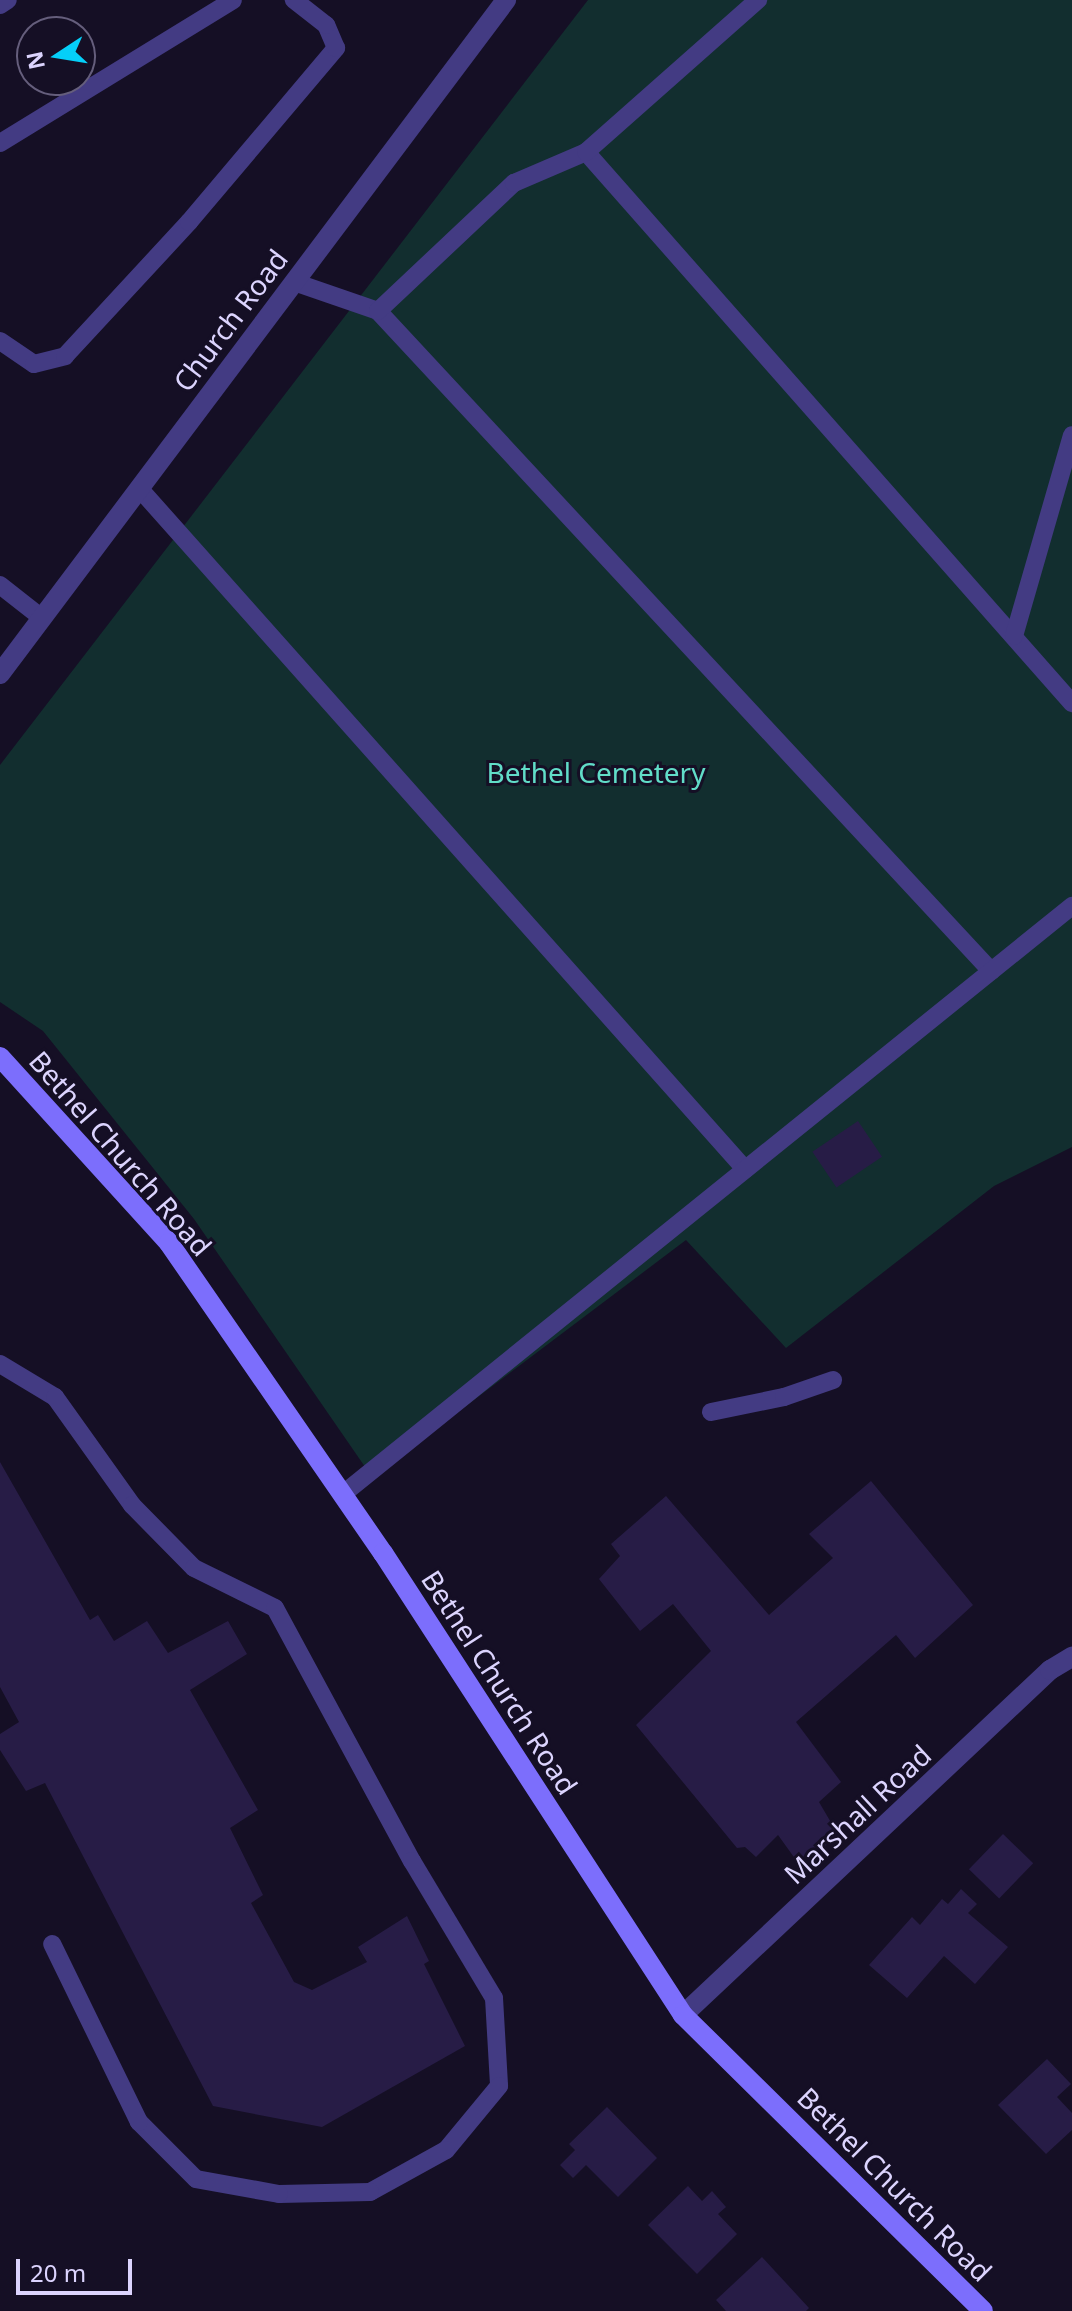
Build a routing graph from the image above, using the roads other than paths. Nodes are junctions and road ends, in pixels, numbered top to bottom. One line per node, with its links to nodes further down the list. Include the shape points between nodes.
1 (8, 0): 6 (lane)
2 (233, 0): 7 (lane)
3 (294, 0): 11 (lane, via 326,25 336,48 189,222 65,356 34,364)
4 (506, 0): 9 (street, Church Road)
5 (758, 0): 8 (lane)
6 (0, 5)
7 (0, 143)
8 (586, 152): 10 (lane, via 514,183); 16 (lane)
9 (294, 282): 10 (lane); 13 (street, Church Road)
10 (378, 311): 20 (lane)
11 (0, 341)
12 (1072, 435): 16 (lane)
13 (139, 488): 15 (street, Church Road); 22 (lane)
14 (0, 585): 15 (lane)
15 (42, 618): 17 (street, Church Road)
16 (1014, 636): 18 (lane)
17 (0, 674)
18 (1072, 703)
19 (1072, 906): 20 (lane)
20 (991, 971): 22 (lane)
21 (4, 1069): 26 (street, Bethel Church Road, via 169,1243)
22 (745, 1169): 26 (lane)
23 (0, 1364): 28 (lane, via 55,1397 132,1505 194,1568 275,1608 412,1861 494,1998 499,2086 446,2150 370,2192 279,2194 196,2179 139,2122)
24 (833, 1380): 25 (lane, via 784,1397)
25 (711, 1412)
26 (343, 1494): 29 (street, Bethel Church Road)
27 (1072, 1657): 29 (street, Marshall Road, via 1050,1670)
28 (52, 1944)
29 (683, 2015): 30 (street, Bethel Church Road)
30 (983, 2311)

